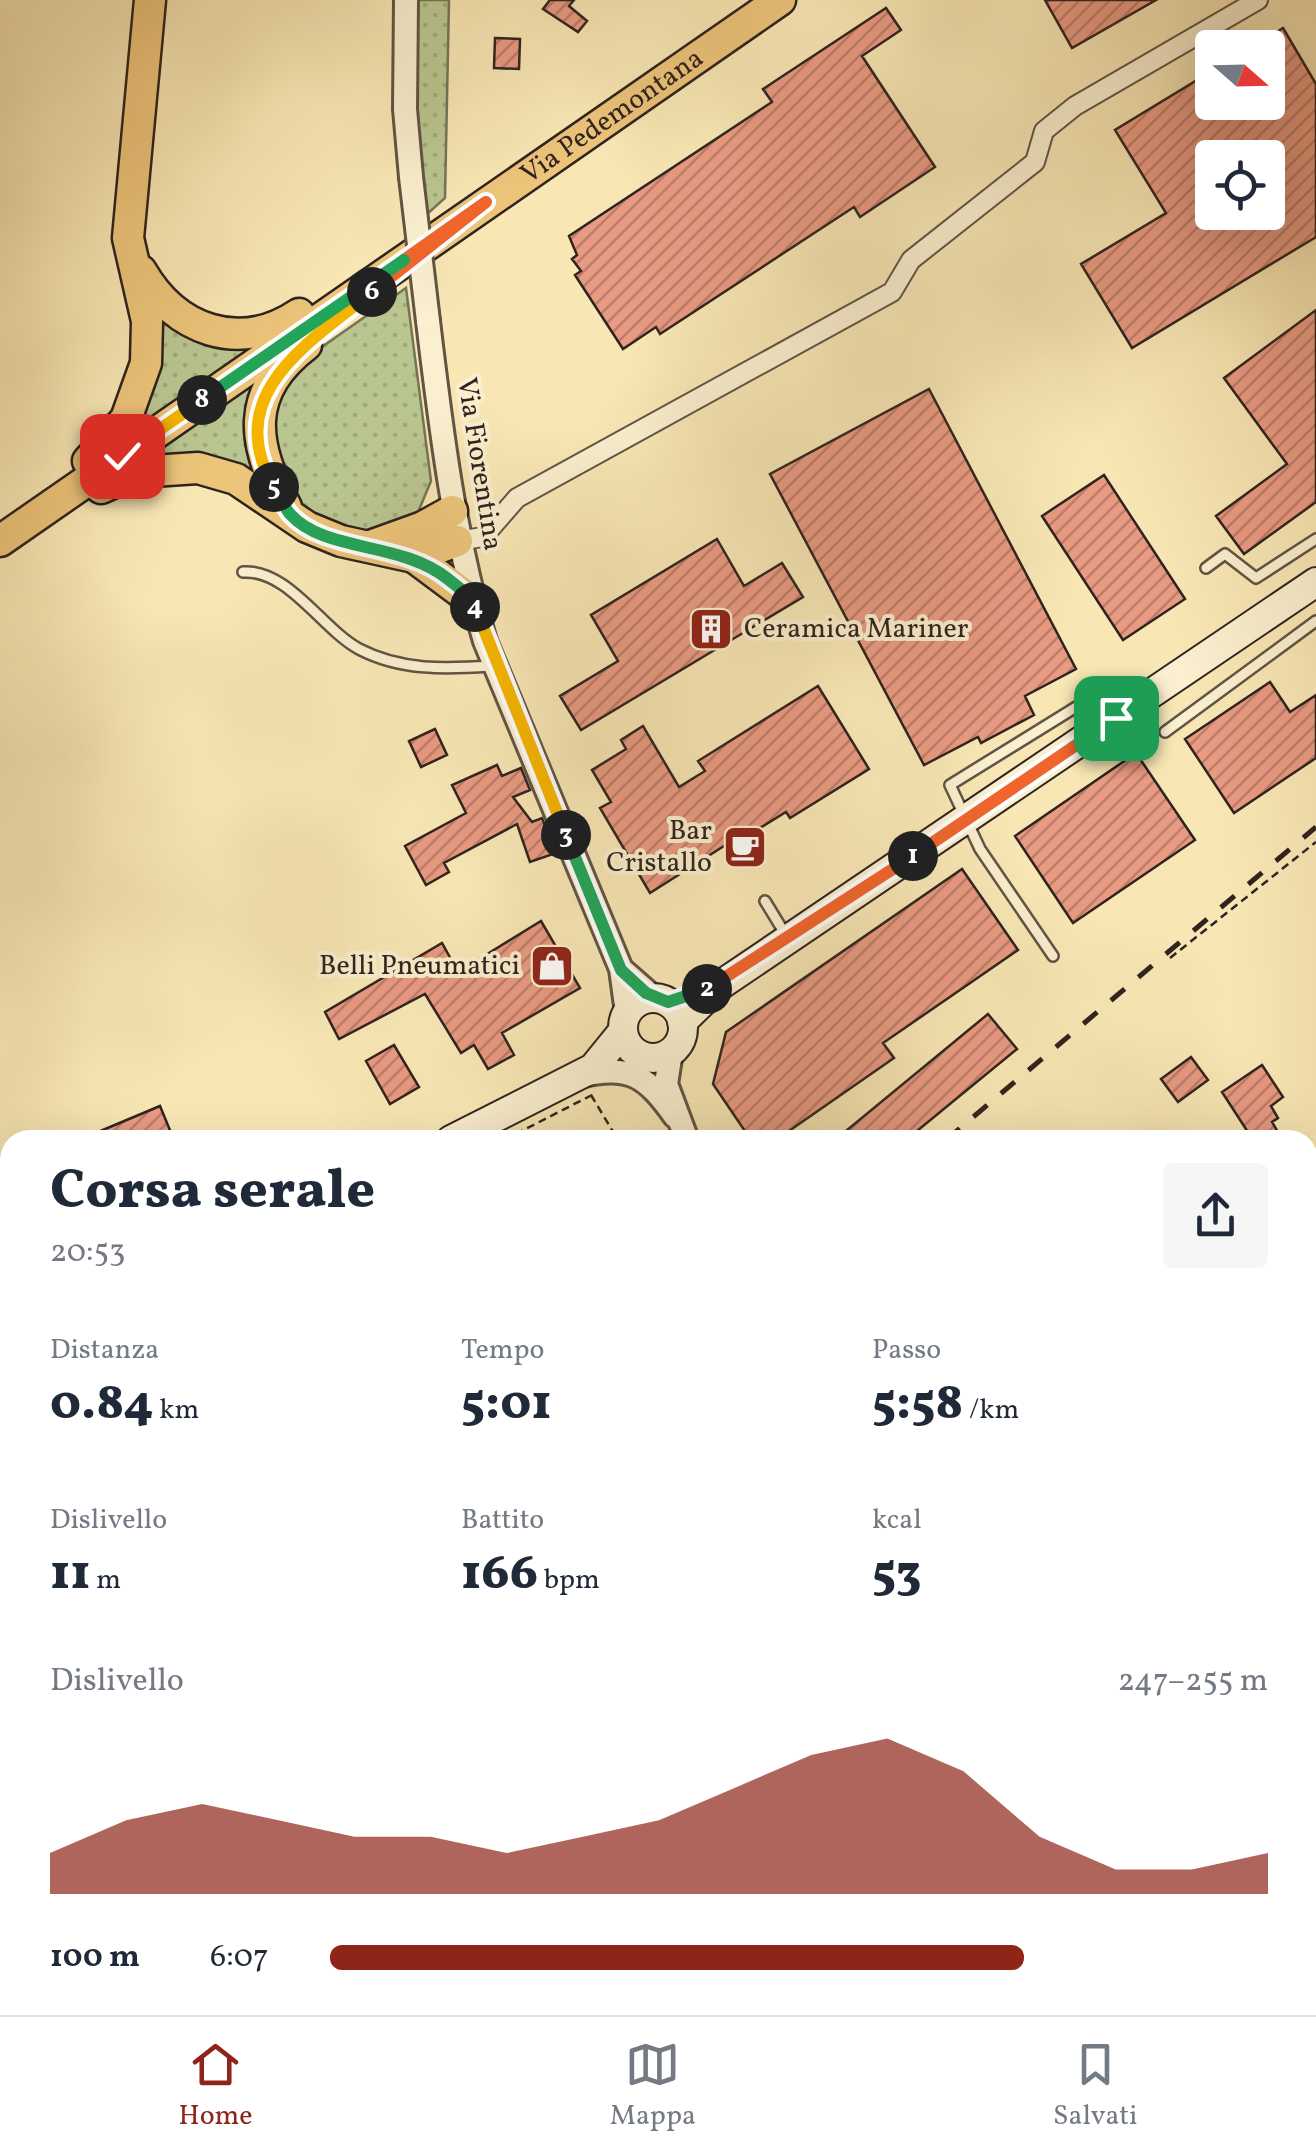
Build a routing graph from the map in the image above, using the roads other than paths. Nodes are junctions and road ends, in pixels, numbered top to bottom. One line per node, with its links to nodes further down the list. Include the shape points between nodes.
1 (150, 0): 6 (main road, via 129,215)
2 (406, 0): 8 (street, Via Fiorentina, bridge, via 411,177)
3 (780, 0): 5 (main road, Via Pedemontana)
4 (1258, 0): 8 (street, via 1075,106 1044,131 1035,162 911,260 892,292 517,498 482,537)
5 (486, 202): 6 (main road, via 255,334 212,332 177,316); 7 (main road, via 279,370 261,411 259,439 263,463); 11 (main road, Via Pedemontana)
6 (132, 256): 9 (main road, via 148,335 133,406 104,448)
7 (290, 514): 12 (main road, via 324,536); 13 (main road, via 222,473 168,466 120,478)
8 (455, 526): 12 (main road); 14 (main road); 18 (street, Via Fiorentina)
9 (0, 532)
10 (1316, 539): 15 (lane, via 1256,578 1224,554)
11 (0, 541)
12 (373, 545): 14 (main road)
13 (0, 549)
14 (414, 556): 18 (main road)
15 (1206, 568)
16 (244, 572): 20 (lane, via 266,574 374,656 418,667)
17 (1316, 582): 21 (main road)
18 (474, 601): 20 (street, Via Fiorentina)
19 (1316, 621): 22 (lane)
20 (496, 666): 27 (street, Via Fiorentina)
21 (1116, 718): 23 (main road); 23 (lane, via 1102,691 950,785)
22 (1165, 732)
23 (968, 819): 25 (main road); 26 (lane, via 980,849)
24 (765, 901): 25 (lane)
25 (789, 939): 28 (main road, via 719,986)
26 (1053, 956)
27 (621, 970): 28 (street, Via Fiorentina); 29 (street, Via Fiorentina)
28 (668, 1007): 29 (main road, via 639,1002); 30 (main road, via 681,1038)
29 (625, 1022): 30 (main road, via 628,1045); 31 (main road)
30 (651, 1054): 31 (main road); 32 (street); 33 (street)
31 (591, 1082): 32 (street, via 616,1072); 34 (main road)
32 (656, 1087): 33 (street)
33 (675, 1116): 35 (street)
34 (475, 1130)
35 (682, 1130)

